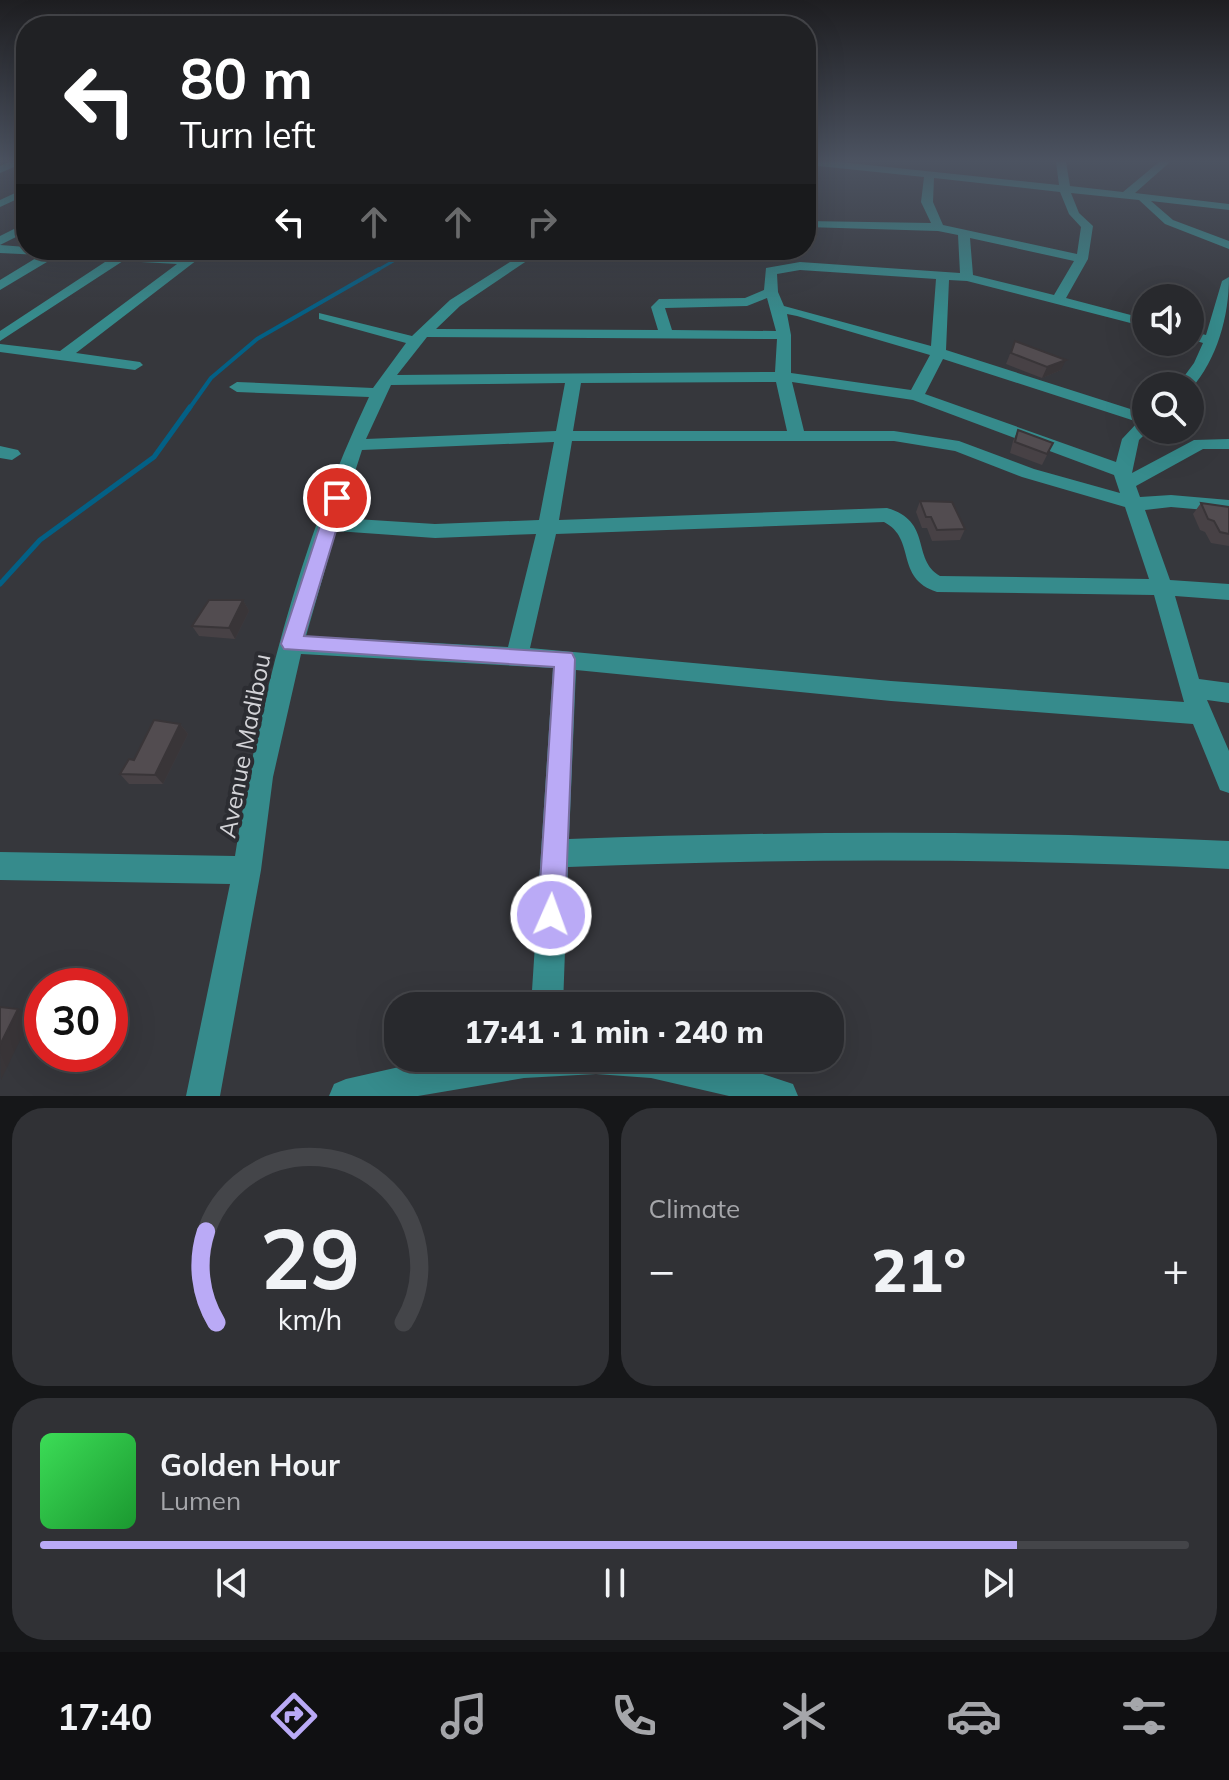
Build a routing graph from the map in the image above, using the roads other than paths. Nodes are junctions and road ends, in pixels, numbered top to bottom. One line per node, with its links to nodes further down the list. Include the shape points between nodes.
1 (932, 213): 5 (street)
2 (1073, 213): 8 (street, via 1087,226)
3 (1156, 213): 7 (street)
4 (816, 224): 5 (street)
5 (938, 227): 6 (street)
6 (964, 233): 8 (street); 15 (street)
7 (1229, 245)
8 (1082, 259): 19 (street)
9 (42, 260): 17 (street)
10 (116, 260): 25 (street)
11 (181, 260): 13 (street)
12 (522, 260): 26 (street, Avenue Madibou, via 455,303)
13 (189, 261): 32 (street)
14 (943, 275): 15 (street); 18 (street, via 783,267 771,271); 31 (street)
15 (967, 277): 19 (street)
16 (1229, 281): 28 (street)
17 (0, 286)
18 (771, 292): 20 (street); 23 (street, via 747,302 664,302 658,307)
19 (1059, 298): 22 (street)
20 (779, 309): 24 (street); 31 (street)
21 (324, 316): 26 (street)
22 (1132, 319)
23 (666, 334): 24 (street); 26 (street)
24 (784, 335): 35 (street)
25 (0, 337)
26 (419, 337): 38 (street, Avenue Madibou)
27 (1204, 341): 28 (street)
28 (1210, 344): 30 (street); 34 (street)
29 (0, 348): 32 (street)
30 (1229, 353)
31 (938, 354): 39 (street); 40 (street)
32 (64, 355): 33 (street)
33 (135, 365)
34 (1197, 372)
35 (783, 377): 36 (street); 39 (street); 42 (street)
36 (574, 379): 38 (street); 41 (street)
37 (237, 387): 38 (street)
38 (382, 387): 45 (street, Avenue Madibou)
39 (916, 396): 46 (street)
40 (1132, 416)
41 (564, 436): 42 (street); 45 (street); 50 (street)
42 (797, 438): 47 (street, via 923,438)
43 (1132, 438): 46 (street)
44 (1229, 444): 46 (street, via 1200,444)
45 (355, 445): 49 (street, Avenue Madibou)
46 (1124, 477): 47 (street)
47 (1136, 504): 48 (street); 51 (street)
48 (1229, 506)
49 (329, 524): 50 (street, via 435,531); 53 (street, Avenue Madibou)
50 (548, 526): 51 (street, via 887,515 909,528 918,571 937,584); 54 (street)
51 (1162, 587): 52 (street); 56 (street)
52 (1229, 592)
53 (292, 644): 54 (street); 63 (street, Avenue Madibou, via 260,777)
54 (517, 655): 55 (street)
55 (565, 659): 58 (street); 60 (street)
56 (1190, 688): 57 (street); 58 (street)
57 (1229, 693)
58 (1201, 714): 59 (street)
59 (1229, 781)
60 (554, 854): 61 (street, via 826,845); 64 (street)
61 (1229, 855)
62 (0, 866): 63 (street)
63 (247, 870): 67 (street, Avenue Madibou)
64 (548, 992)
65 (458, 1072): 68 (street)
66 (700, 1072): 69 (street)
67 (203, 1096)
68 (346, 1096)
69 (781, 1096)

